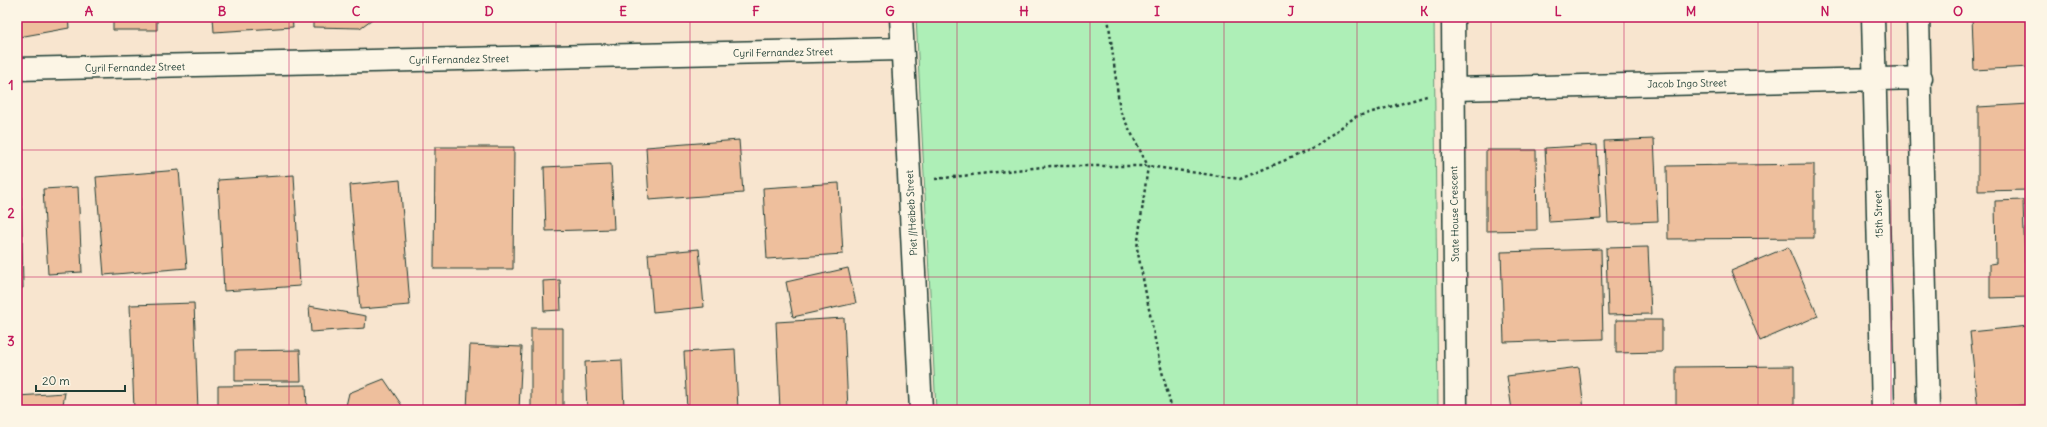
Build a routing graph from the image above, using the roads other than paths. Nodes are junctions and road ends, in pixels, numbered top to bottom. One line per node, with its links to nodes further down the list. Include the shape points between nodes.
1 (901, 17): 5 (street, Piet //Heibeb Street)
2 (1453, 17): 9 (street, State House Crescent)
3 (1873, 17): 7 (street, 15th Street)
4 (1918, 17): 8 (street)
5 (901, 49): 6 (street, Cyril Fernandez Street); 10 (street, Piet //Heibeb Street)
6 (17, 69)
7 (1874, 78): 8 (street, Jacob Ingo Street); 9 (street, Jacob Ingo Street); 12 (street, 15th Street)
8 (1921, 78): 13 (street)
9 (1453, 89): 11 (street, State House Crescent)
10 (921, 410)
11 (1456, 410)
12 (1884, 410)
13 (1928, 410)

